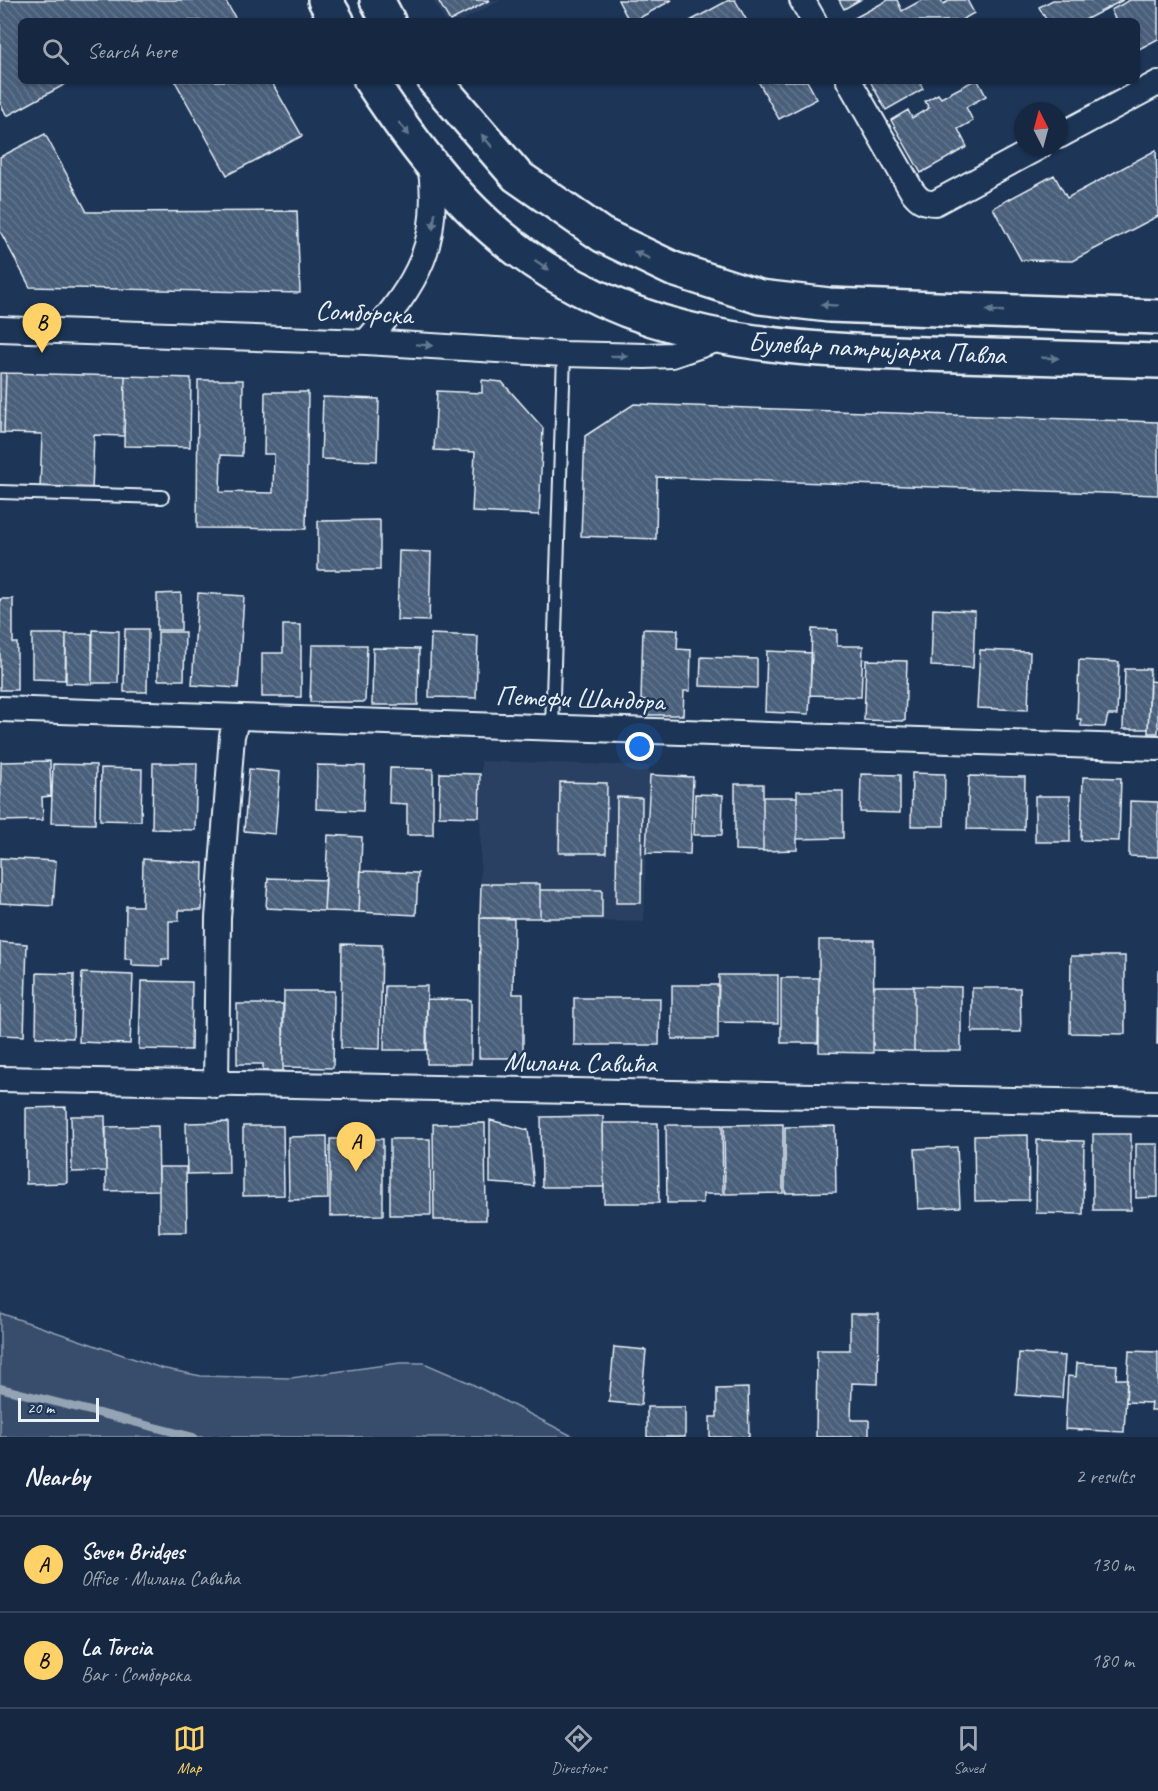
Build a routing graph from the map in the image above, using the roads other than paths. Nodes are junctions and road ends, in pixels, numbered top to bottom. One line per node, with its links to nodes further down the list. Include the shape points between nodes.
1 (325, 0): 4 (main road)
2 (377, 0): 5 (main road)
3 (802, 0): 6 (street)
4 (335, 18)
5 (386, 18)
6 (812, 18)
7 (1158, 83): 11 (street)
8 (373, 84): 13 (main road, Булевар патријарха Павла, one-way to 13)
9 (438, 84): 14 (main road, Булевар патријарха Павла, one-way to 9, via 829,305 760,297 673,269 602,236 517,176)
10 (851, 84): 12 (street, via 912,191 926,203 935,203)
11 (1068, 131)
12 (1022, 156)
13 (430, 162): 16 (main road, Булевар патријарха Павла, one-way to 16, via 509,243 553,273 642,316); 17 (street, one-way to 17, via 435,211 426,252)
14 (1158, 317)
15 (0, 329): 17 (street, Сомборска)
16 (722, 338): 18 (street, Сомборска, one-way to 16, via 672,355); 19 (main road, Булевар патријарха Павла, one-way to 19, via 824,351)
17 (366, 342): 18 (street, Сомборска, one-way to 18)
18 (564, 354): 24 (lane)
19 (1158, 361)
20 (0, 492): 21 (lane)
21 (162, 497)
22 (0, 709): 23 (street, Петефи Шандора)
23 (237, 717): 24 (street, Петефи Шандора); 27 (street, via 232,736 218,918)
24 (552, 728): 25 (street, Петефи Шандора)
25 (1158, 748)
26 (0, 1079): 27 (street, Милана Савића)
27 (216, 1085): 28 (street, Милана Савића)
28 (1158, 1103)

